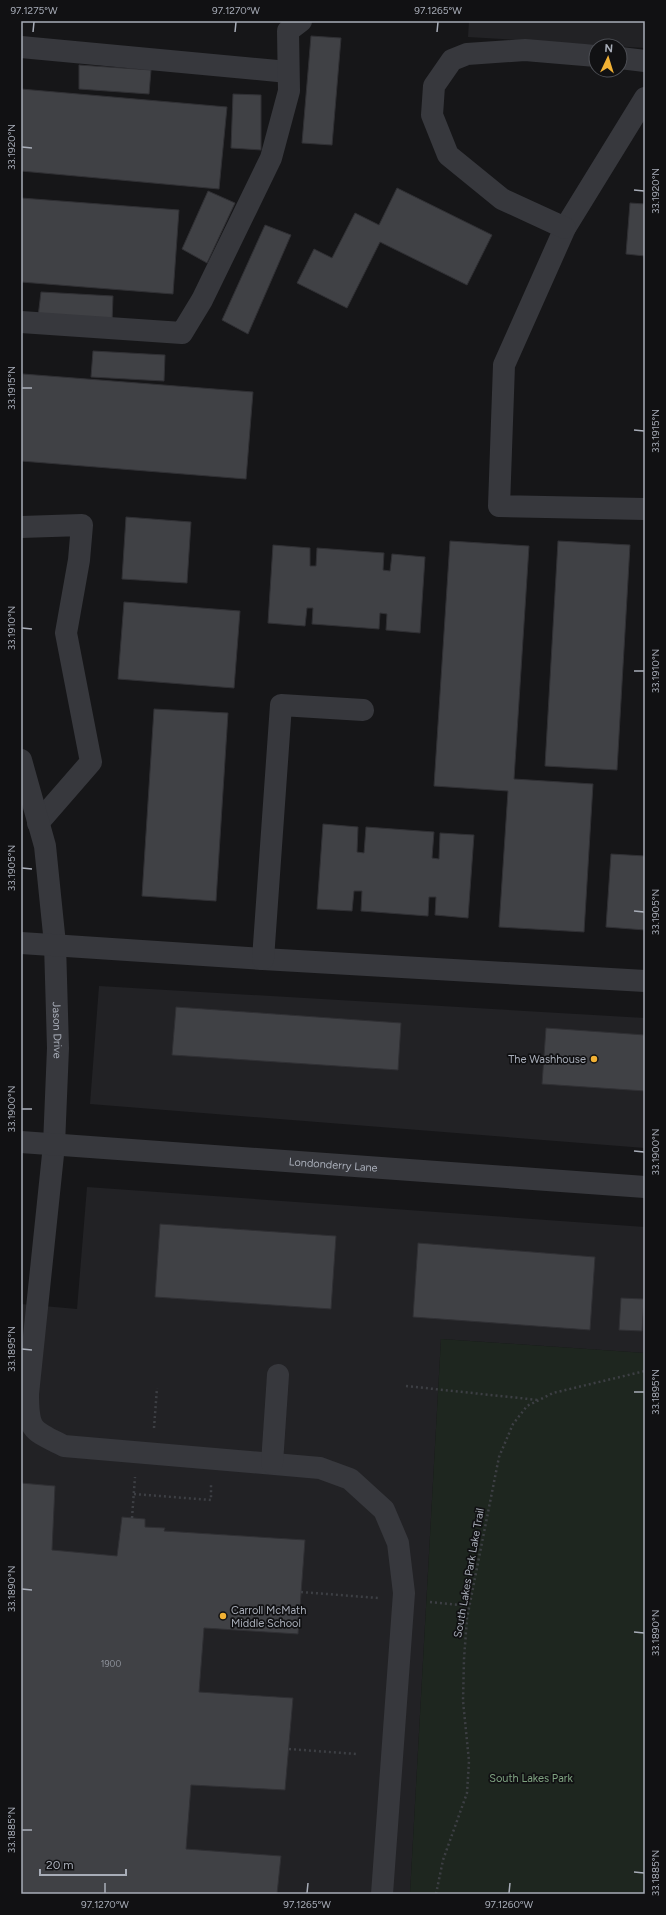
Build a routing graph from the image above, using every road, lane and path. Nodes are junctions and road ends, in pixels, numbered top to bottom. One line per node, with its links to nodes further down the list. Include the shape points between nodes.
1 (301, 21): 6 (street, via 288,31)
2 (21, 47): 6 (street)
3 (588, 55): 8 (street, via 525,50 467,54 452,60 434,86 432,115 448,155 502,200)
4 (628, 59): 5 (street)
5 (645, 61)
6 (288, 72): 9 (street, via 289,91 270,158 202,300 182,333)
7 (645, 98): 8 (street)
8 (565, 228): 10 (street, via 504,365 499,506)
9 (21, 322)
10 (645, 509)
11 (21, 527): 14 (street, via 82,525 79,560 66,633 91,762)
12 (363, 710): 17 (street, via 281,705)
13 (21, 760): 14 (street, Jason Drive)
14 (38, 823): 16 (street, Jason Drive, via 45,846)
15 (21, 943): 16 (street)
16 (55, 944): 17 (street); 20 (street, Jason Drive, via 58,1048)
17 (263, 959): 18 (street)
18 (645, 981)
19 (21, 1142): 20 (street, Londonderry Lane)
20 (54, 1145): 21 (street, Londonderry Lane); 22 (street, Jason Drive, via 37,1302)
21 (645, 1187)
22 (27, 1352): 29 (street, Jason Drive, via 28,1419 38,1433 64,1446)
23 (645, 1371): 27 (path, South Lakes Park Lake Trail, via 553,1393)
24 (278, 1374): 29 (street)
25 (406, 1386): 27 (path)
26 (157, 1388): 28 (path)
27 (539, 1400): 37 (path, South Lakes Park Lake Trail, via 527,1406 513,1424 499,1457)
28 (153, 1432)
29 (272, 1462): 40 (street, Jason Drive, via 320,1468 350,1479 384,1510 398,1544 404,1593)
30 (211, 1480): 32 (path, via 211,1500)
31 (135, 1481): 32 (path)
32 (134, 1494): 33 (path)
33 (132, 1518)
34 (301, 1592): 35 (path)
35 (382, 1598)
36 (426, 1602): 37 (path)
37 (469, 1606): 43 (path, South Lakes Park Lake Trail, via 463,1701 469,1761 468,1793 442,1860)
38 (289, 1749): 39 (path)
39 (356, 1754)
40 (384, 1865): 41 (street); 42 (street, Jason Drive)
41 (370, 1894)
42 (382, 1894)
43 (436, 1894)

